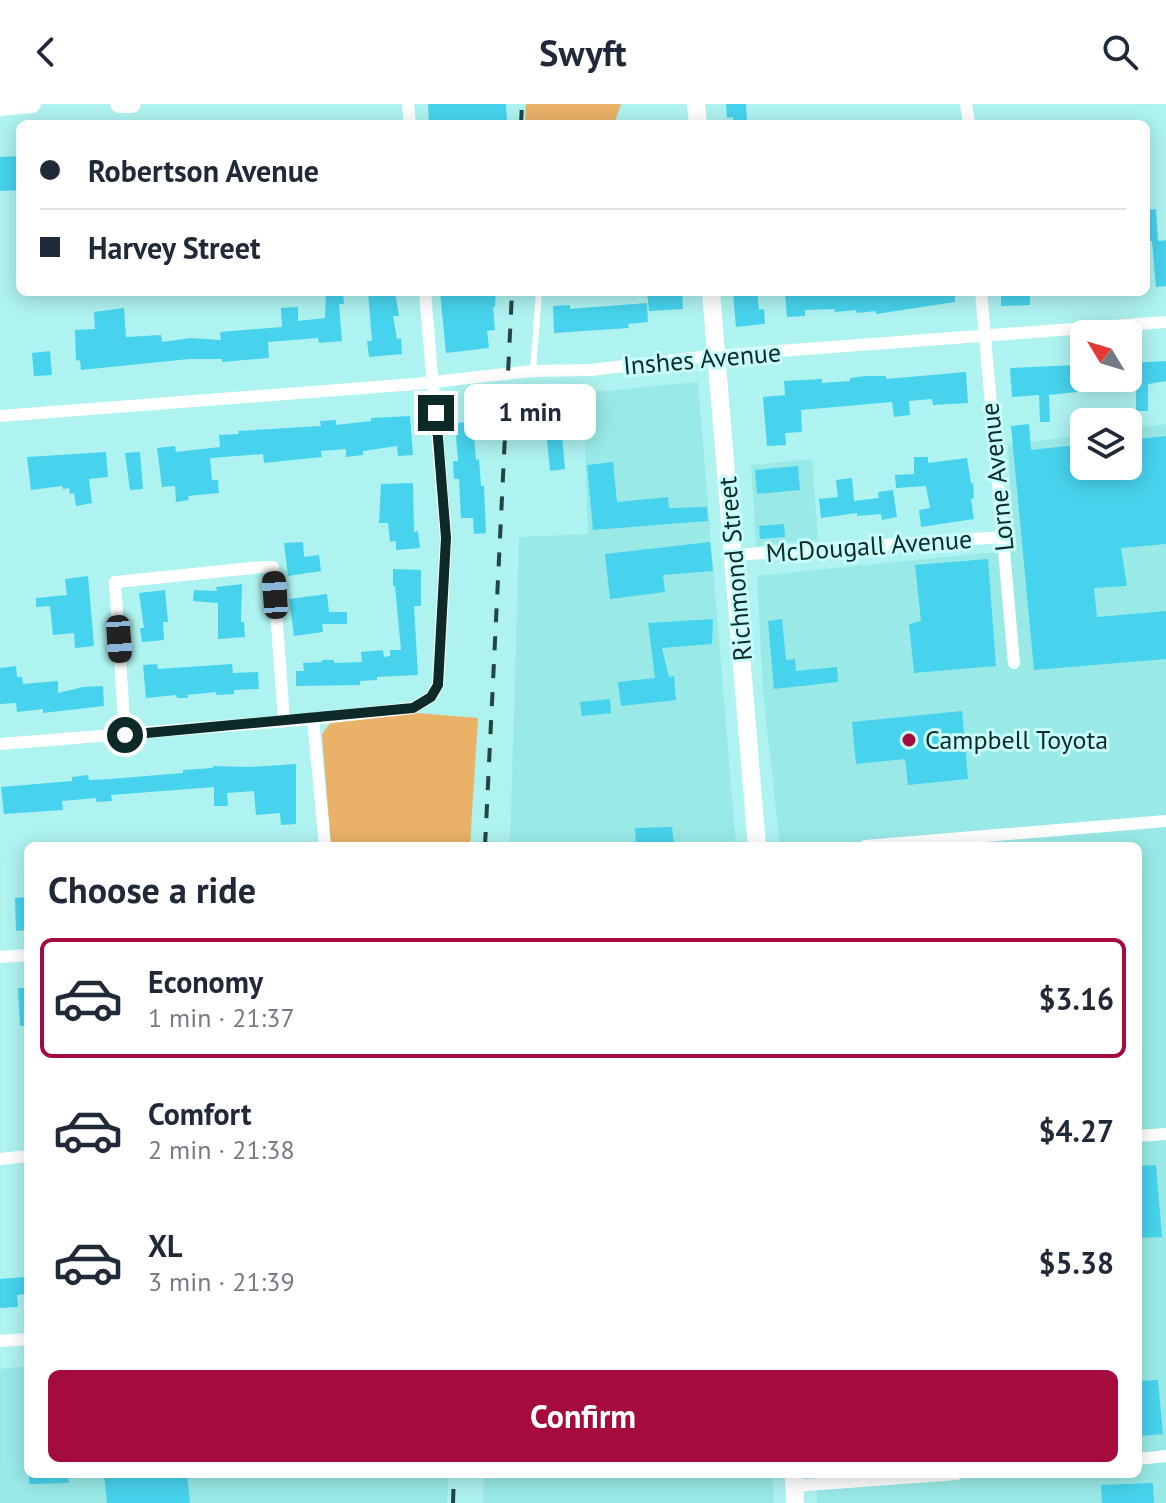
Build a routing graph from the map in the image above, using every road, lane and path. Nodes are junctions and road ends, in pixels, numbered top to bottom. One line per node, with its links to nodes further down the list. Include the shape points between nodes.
1 (32, 104): 4 (main road)
2 (119, 104): 3 (main road)
3 (132, 104)
4 (0, 107)
5 (425, 296): 13 (street)
6 (539, 296): 12 (lane)
7 (711, 296): 11 (main road, Richmond Street)
8 (981, 296): 10 (street, Lorne Avenue)
9 (1166, 322): 10 (street, Inshes Avenue)
10 (983, 337): 11 (street, Inshes Avenue); 15 (street, Lorne Avenue)
11 (717, 356): 12 (street, Inshes Avenue); 16 (main road, Richmond Street)
12 (533, 371): 13 (street, Inshes Avenue)
13 (433, 381): 14 (street, Inshes Avenue); 18 (street, via 446,538 438,685 431,697 413,708)
14 (0, 416)
15 (1004, 537): 16 (street, McDougall Avenue); 17 (street, Lorne Avenue)
16 (734, 555): 24 (main road, Richmond Street)
17 (1014, 663)
18 (313, 719): 19 (street); 23 (street)
19 (284, 721): 20 (street); 20 (street, via 273,567 115,582)
20 (125, 735): 21 (street)
21 (0, 744)
22 (1166, 821): 25 (street)
23 (325, 842)
24 (757, 842)
25 (910, 842)
26 (24, 955): 27 (street)
27 (0, 957)
28 (1166, 1134): 29 (street)
29 (1142, 1136)
30 (24, 1156): 31 (street)
31 (0, 1159)
32 (24, 1339): 33 (street)
33 (0, 1341)
34 (1166, 1456): 35 (street)
35 (1142, 1459)
36 (910, 1478): 37 (street)
37 (794, 1488)

